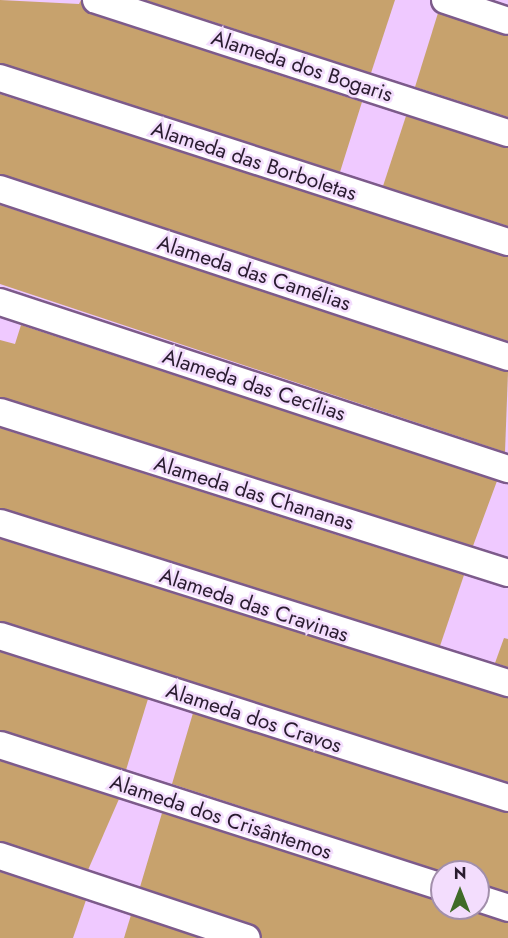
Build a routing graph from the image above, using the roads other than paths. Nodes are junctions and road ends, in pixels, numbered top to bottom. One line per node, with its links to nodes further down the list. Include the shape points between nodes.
1 (96, 0): 5 (street, Alameda dos Bogaris)
2 (445, 0): 3 (street)
3 (508, 21)
4 (0, 78): 7 (street, Alameda das Borboletas)
5 (508, 133)
6 (0, 189): 9 (street, Alameda das Camélias)
7 (508, 242)
8 (0, 302): 11 (street, Alameda das Cecílias)
9 (508, 357)
10 (0, 412): 13 (street, Alameda das Chananas)
11 (508, 469)
12 (0, 523): 15 (street, Alameda das Cravinas)
13 (508, 573)
14 (0, 636): 17 (street, Alameda dos Cravos)
15 (508, 683)
16 (0, 745): 19 (street, Alameda dos Crisântemos)
17 (508, 798)
18 (0, 856): 22 (street)
19 (430, 883)
20 (490, 902): 21 (street)
21 (508, 908)
22 (248, 938)

